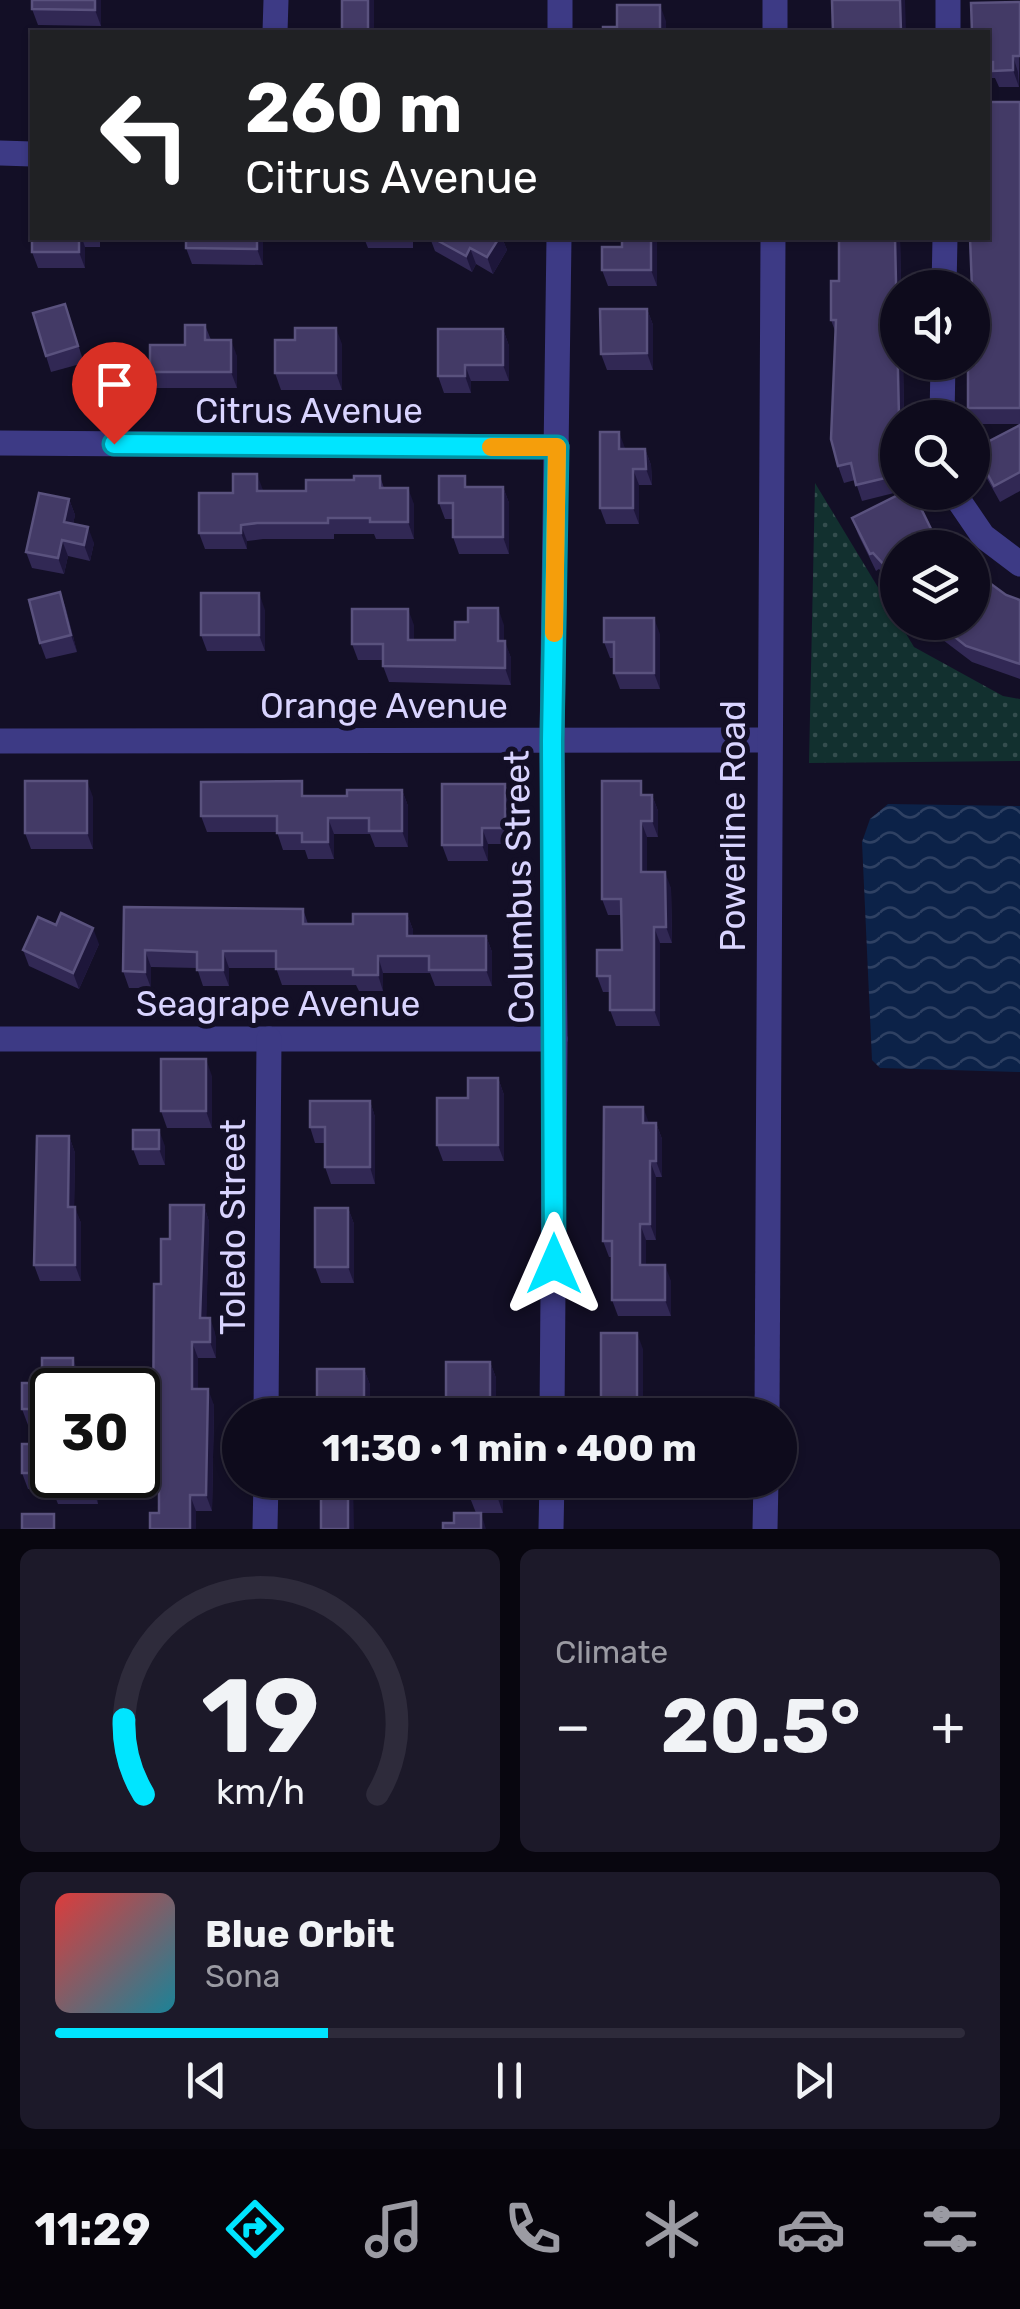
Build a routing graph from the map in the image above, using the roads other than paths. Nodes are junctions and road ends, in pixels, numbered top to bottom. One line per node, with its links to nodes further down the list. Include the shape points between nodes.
1 (276, 0): 5 (street)
2 (560, 0): 6 (street)
3 (775, 0): 7 (street)
4 (948, 0): 8 (street)
5 (276, 30)
6 (560, 30)
7 (774, 30)
8 (948, 30)
9 (0, 154): 10 (street)
10 (30, 154)
11 (559, 240): 16 (street, Columbus Street)
12 (773, 240): 19 (street, Powerline Road)
13 (944, 240): 14 (street)
14 (944, 270)
15 (0, 444): 16 (street, Citrus Avenue)
16 (557, 447): 21 (street, Columbus Street)
17 (964, 510): 18 (street, via 982,536)
18 (1020, 564)
19 (768, 740): 21 (street, Orange Avenue); 27 (street, Powerline Road)
20 (0, 741): 21 (street, Orange Avenue)
21 (552, 741): 24 (street, Columbus Street)
22 (0, 1039): 23 (street, Seagrape Avenue)
23 (269, 1039): 24 (street, Seagrape Avenue); 25 (street, Toledo Street)
24 (555, 1039): 26 (street, Columbus Street)
25 (266, 1398)
26 (552, 1398)
27 (766, 1398)
28 (266, 1498): 31 (street)
29 (552, 1498): 32 (street)
30 (766, 1498): 33 (street)
31 (265, 1529)
32 (551, 1529)
33 (766, 1529)

